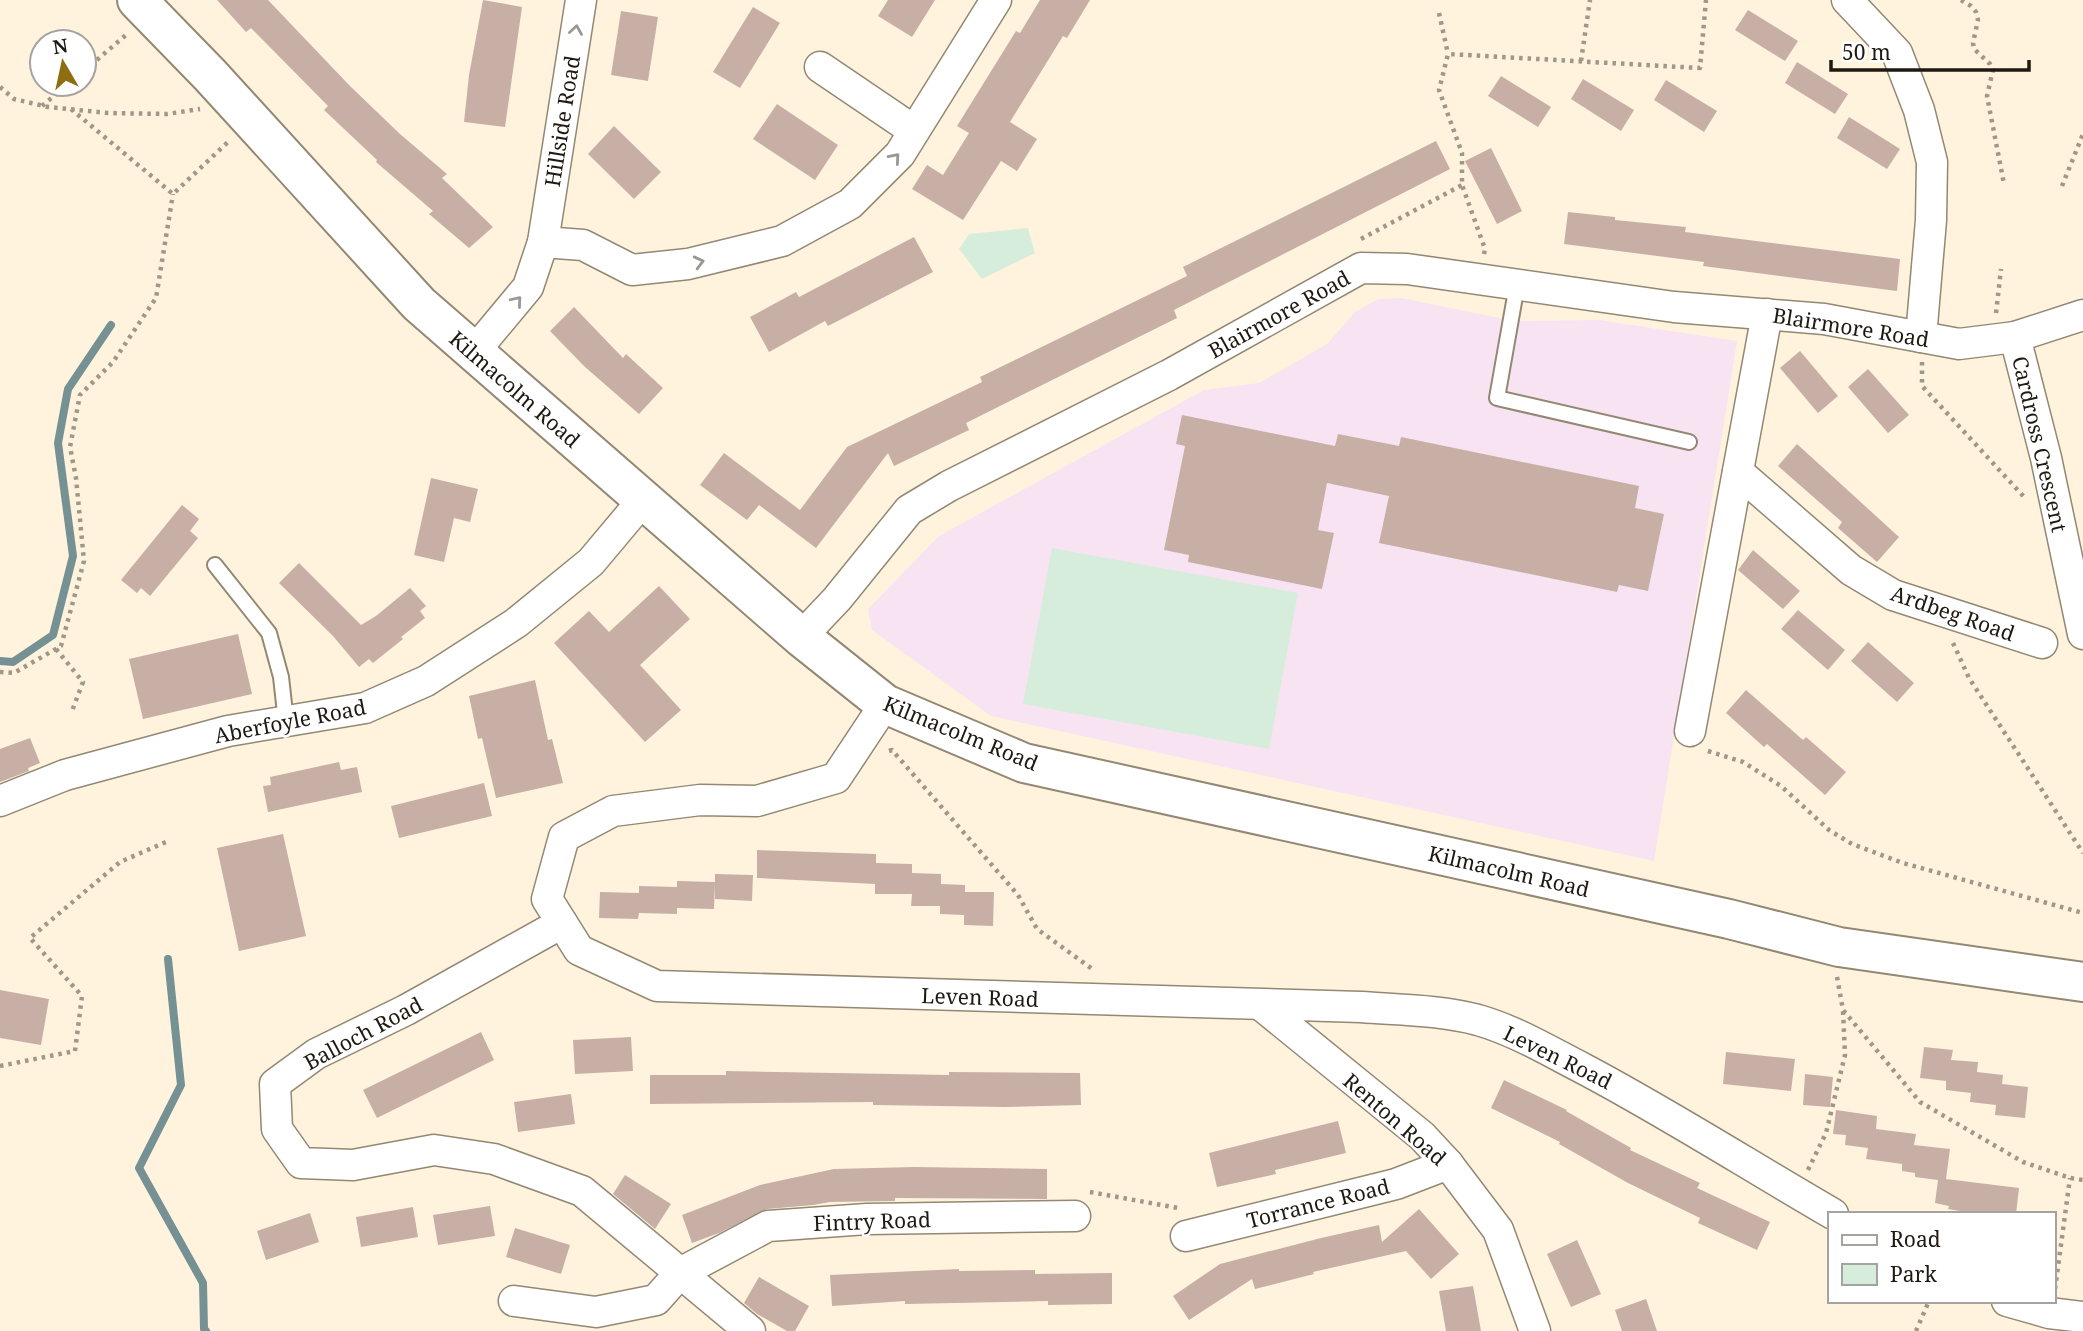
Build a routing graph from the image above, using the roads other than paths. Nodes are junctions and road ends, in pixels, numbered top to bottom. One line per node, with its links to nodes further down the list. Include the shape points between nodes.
1 (581, 0): 7 (street, Hillside Road, one-way to 1)
2 (996, 0): 6 (street)
3 (1847, 0): 11 (street, via 1897,53 1919,110 1932,162)
4 (142, 4): 13 (main road, Kilmacolm Road, via 419,304)
5 (820, 67): 6 (street)
6 (914, 130): 7 (street, one-way to 6, via 583,245 632,270 688,264 782,241 850,204 900,154)
7 (542, 242): 13 (street, Hillside Road, one-way to 7, via 528,288)
8 (1517, 285): 9 (street, Blairmore Road, via 1674,307); 14 (lane, via 1497,398); 20 (street, Blairmore Road, via 1407,269 1365,268 1329,285 1169,376 909,510)
9 (1767, 314): 11 (street, Blairmore Road); 15 (street)
10 (2083, 315): 12 (street, Blairmore Road)
11 (1921, 337): 12 (street, Blairmore Road, via 1959,344)
12 (2004, 338): 18 (street, Cardross Crescent, via 2046,458 2062,538)
13 (474, 353): 16 (main road, Kilmacolm Road)
14 (1689, 442)
15 (1738, 472): 21 (street, Ardbeg Road, via 1851,570 1893,595); 24 (street)
16 (643, 500): 20 (main road, Kilmacolm Road); 23 (street, Aberfoyle Road, via 591,562 516,623 426,681 365,708)
17 (215, 565): 23 (lane, via 269,634 281,677)
18 (2077, 575): 19 (street, Cardross Crescent)
19 (2083, 634)
20 (800, 638): 22 (main road, Kilmacolm Road)
21 (2042, 643)
22 (885, 704): 26 (street, Leven Road, via 836,778 757,801 701,800 613,811 564,837 547,899); 27 (main road, Kilmacolm Road, via 1024,763 1839,947)
23 (286, 722): 25 (street, Aberfoyle Road, via 228,731 65,775)
24 (1690, 731)
25 (0, 801)
26 (562, 923): 28 (street, Leven Road, via 579,950 657,986); 33 (street, Balloch Road, via 316,1054 275,1084 277,1129 301,1163 353,1165 434,1150 494,1159 582,1191)
27 (2083, 982)
28 (1261, 1005): 29 (street, Renton Road, via 1422,1136); 30 (street, Leven Road, via 1433,1012 1514,1032 1649,1103)
29 (1448, 1164): 32 (street, Torrance Road, via 1396,1184); 38 (street, Renton Road, via 1498,1230)
30 (1829, 1212)
31 (1075, 1216): 33 (street, Fintry Road, via 867,1219 768,1226)
32 (1186, 1236)
33 (681, 1273): 34 (street, via 656,1300 596,1312); 37 (street, Balloch Road)
34 (514, 1301)
35 (2014, 1303): 36 (street)
36 (2083, 1317)
37 (750, 1331)
38 (1535, 1331)

